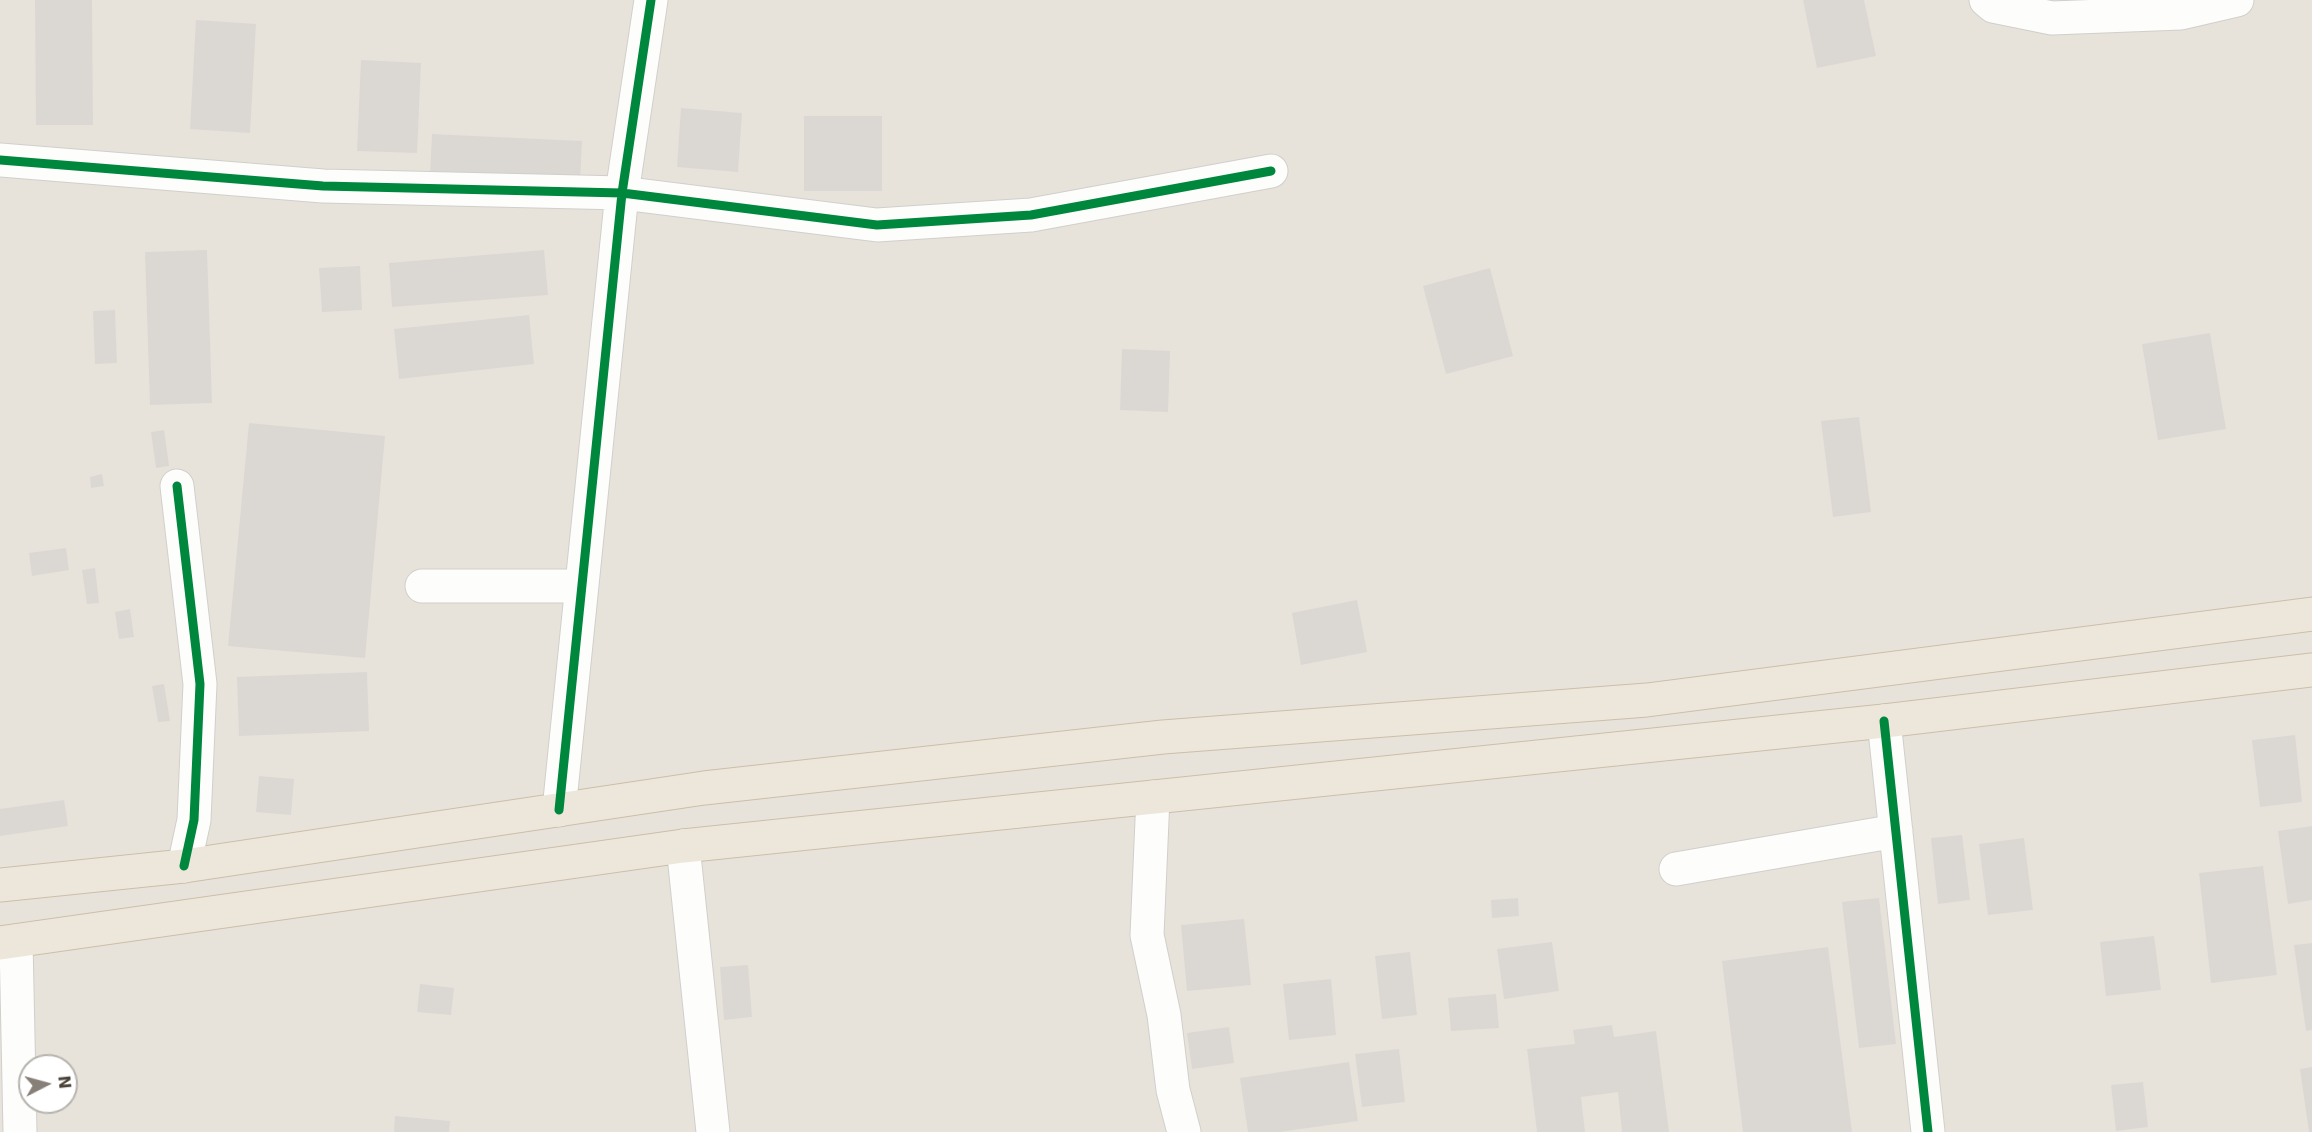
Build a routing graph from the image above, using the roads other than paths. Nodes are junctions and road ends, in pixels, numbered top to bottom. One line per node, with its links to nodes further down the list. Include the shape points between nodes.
1 (651, 0): 6 (street)
2 (1986, 0): 3 (street, via 1993,6 2052,18 2181,13)
3 (2237, 0)
4 (0, 160): 6 (street, via 323,186)
5 (1271, 171): 6 (street, via 1031,215 877,225)
6 (622, 193): 9 (street)
7 (177, 486): 17 (street, via 200,684 194,820)
8 (422, 586): 9 (street)
9 (581, 586): 14 (street)
10 (2312, 614): 14 (highway, via 1647,700 1163,737 704,788)
11 (2312, 670): 12 (highway)
12 (1884, 721): 13 (highway); 15 (street)
13 (1153, 797): 16 (highway); 23 (street, via 1147,935 1164,1015 1173,1090)
14 (559, 810): 17 (highway)
15 (1896, 831): 18 (street); 24 (street)
16 (683, 846): 20 (highway); 22 (street)
17 (184, 866): 19 (highway)
18 (1676, 869)
19 (0, 885)
20 (8, 942): 21 (street)
21 (20, 1132)
22 (713, 1132)
23 (1184, 1132)
24 (1928, 1132)

